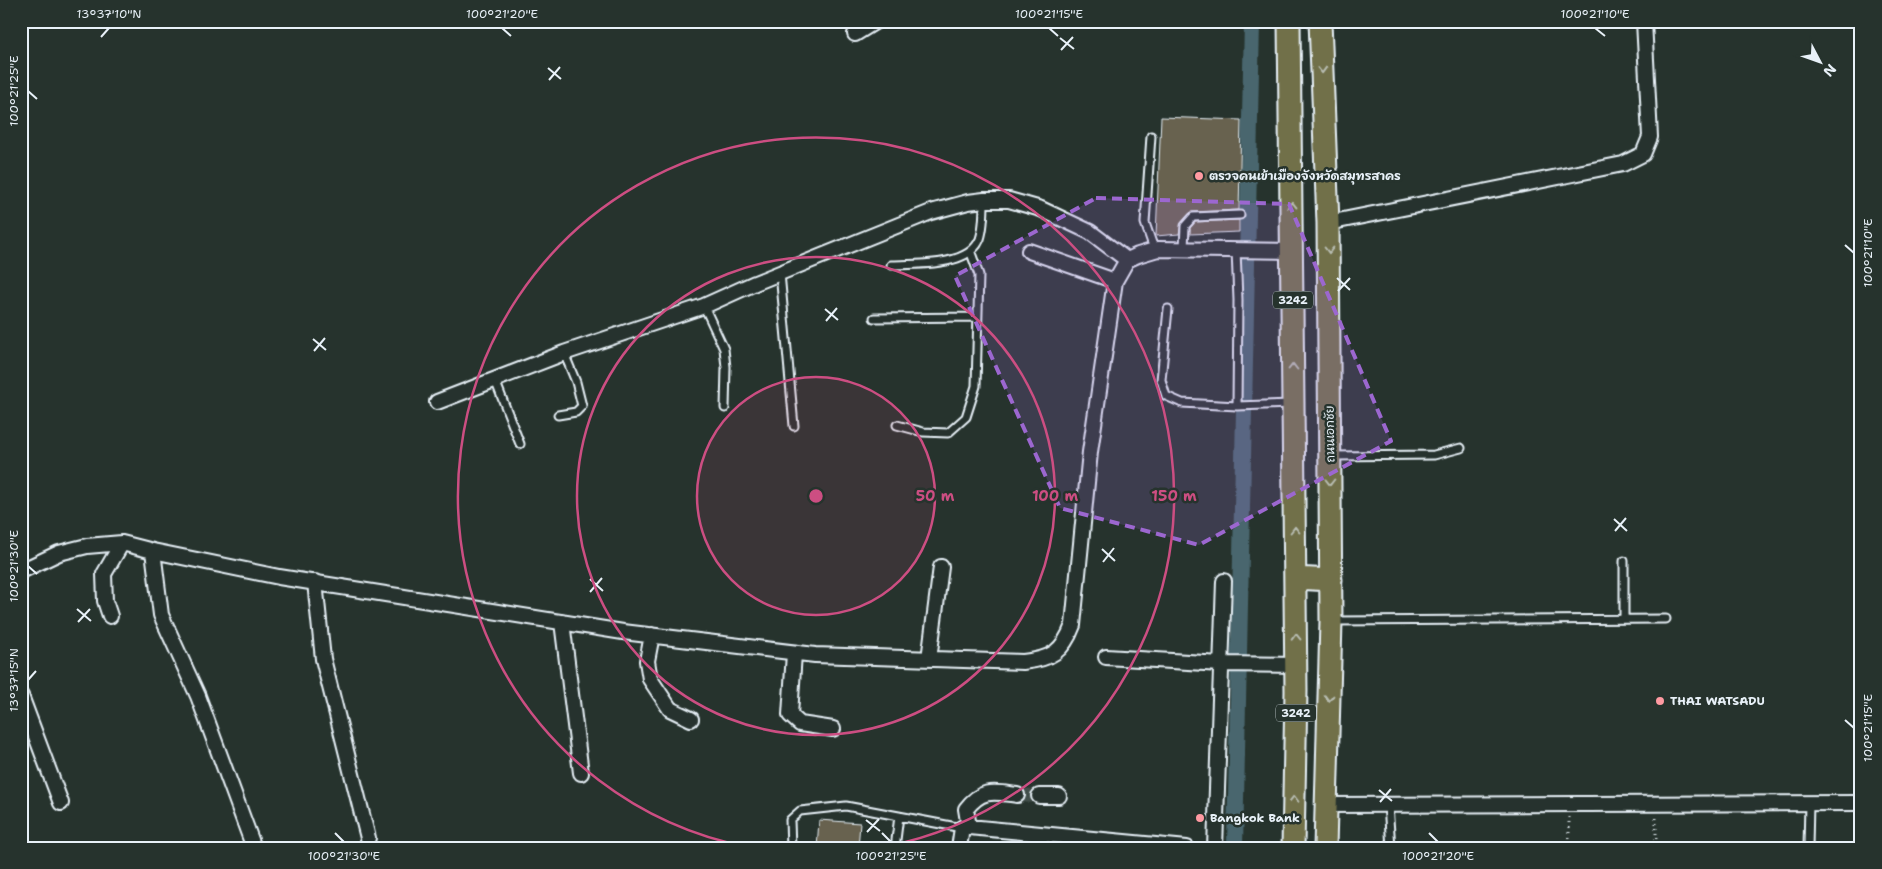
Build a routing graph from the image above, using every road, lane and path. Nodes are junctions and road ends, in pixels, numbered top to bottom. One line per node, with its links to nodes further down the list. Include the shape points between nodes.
1 (876, 21): 5 (street)
2 (1289, 21): 14 (main road, 3242, one-way to 2)
3 (1320, 21): 9 (main road, ถนนเอกชัย / 3242, one-way to 9)
4 (1644, 21): 9 (street, via 1650,137 1643,154 1623,164)
5 (856, 34)
6 (1151, 136): 11 (lane, via 1145,223 1153,246)
7 (984, 200): 15 (lane, via 980,239); 16 (street, via 1009,200 1041,209 1090,232); 18 (street, via 931,212)
8 (1240, 214): 10 (lane, via 1193,217 1185,226)
9 (1328, 223): 35 (main road, ถนนเอกชัย / 3242, one-way to 35)
10 (1184, 248): 11 (street); 12 (street)
11 (1158, 250): 16 (street)
12 (1236, 250): 14 (street); 28 (lane)
13 (1028, 251): 19 (street)
14 (1285, 251): 27 (main road, 3242, one-way to 14)
15 (971, 252): 17 (lane, via 947,261); 23 (lane, via 979,275)
16 (1127, 260): 19 (street)
17 (890, 265)
18 (780, 273): 20 (street); 32 (lane)
19 (1115, 281): 53 (street, via 1090,452 1073,625 1068,638 1051,656 1040,660)
20 (704, 306): 24 (street); 29 (lane, via 724,349)
21 (1168, 309): 28 (lane, via 1161,380 1166,396 1182,403)
22 (874, 318): 23 (lane)
23 (977, 318): 31 (lane, via 976,386 966,417 948,433 923,432)
24 (564, 353): 25 (street); 30 (lane, via 582,406 576,412)
25 (495, 380): 26 (street); 33 (lane)
26 (438, 402)
27 (1294, 404): 28 (lane); 41 (main road, 3242, one-way to 27)
28 (1241, 406)
29 (725, 408)
30 (558, 415)
31 (897, 425)
32 (794, 426)
33 (520, 444)
34 (1461, 448): 35 (lane, via 1434,455)
35 (1330, 456): 42 (main road, ถนนเอกชัย / 3242, one-way to 42)
36 (122, 543): 37 (street); 40 (street, via 87,546 59,553); 45 (street, via 104,574)
37 (153, 551): 44 (street); 75 (street, via 161,615 198,696)
38 (1624, 561): 47 (lane)
39 (941, 567): 53 (street)
40 (21, 571)
41 (1295, 578): 42 (main road); 55 (main road, 3242, one-way to 41)
42 (1331, 580): 48 (main road, ถนนเอกชัย / 3242)
43 (1224, 581): 54 (street)
44 (315, 582): 49 (street); 72 (street, via 323,659)
45 (110, 616)
46 (1666, 619): 47 (lane)
47 (1624, 620): 48 (lane)
48 (1331, 621): 69 (main road, ถนนเอกชัย / 3242, one-way to 69)
49 (562, 622): 50 (street); 59 (street)
50 (652, 635): 51 (street); 57 (street, via 647,661 650,679 670,709)
51 (794, 652): 53 (street); 58 (street, via 790,716 800,724)
52 (1106, 657): 54 (street)
53 (930, 659)
54 (1225, 664): 55 (street); 80 (street)
55 (1296, 665): 81 (main road, 3242, one-way to 55)
56 (21, 696): 63 (street)
57 (691, 719)
58 (833, 729)
59 (581, 773)
60 (1017, 795): 71 (street, via 990,792 975,798 966,809)
61 (1039, 796): 62 (street)
62 (1059, 796)
63 (61, 802)
64 (1809, 803): 65 (street); 68 (street); 84 (lane)
65 (1861, 803)
66 (1388, 804): 67 (street); 69 (street); 83 (lane)
67 (1569, 804): 68 (street); 73 (path)
68 (1656, 804): 74 (path)
69 (1326, 806): 82 (main road, ถนนเอกชัย / 3242)
70 (899, 816): 71 (lane); 76 (lane, via 846,806 800,811 790,820); 77 (lane)
71 (965, 828): 78 (street); 79 (street)
72 (368, 838)
73 (1569, 842)
74 (1656, 844)
75 (254, 848)
76 (791, 848)
77 (895, 848)
78 (959, 848)
79 (1187, 848)
80 (1215, 848)
81 (1292, 848)
82 (1325, 848)
83 (1390, 848)
84 (1808, 848)

